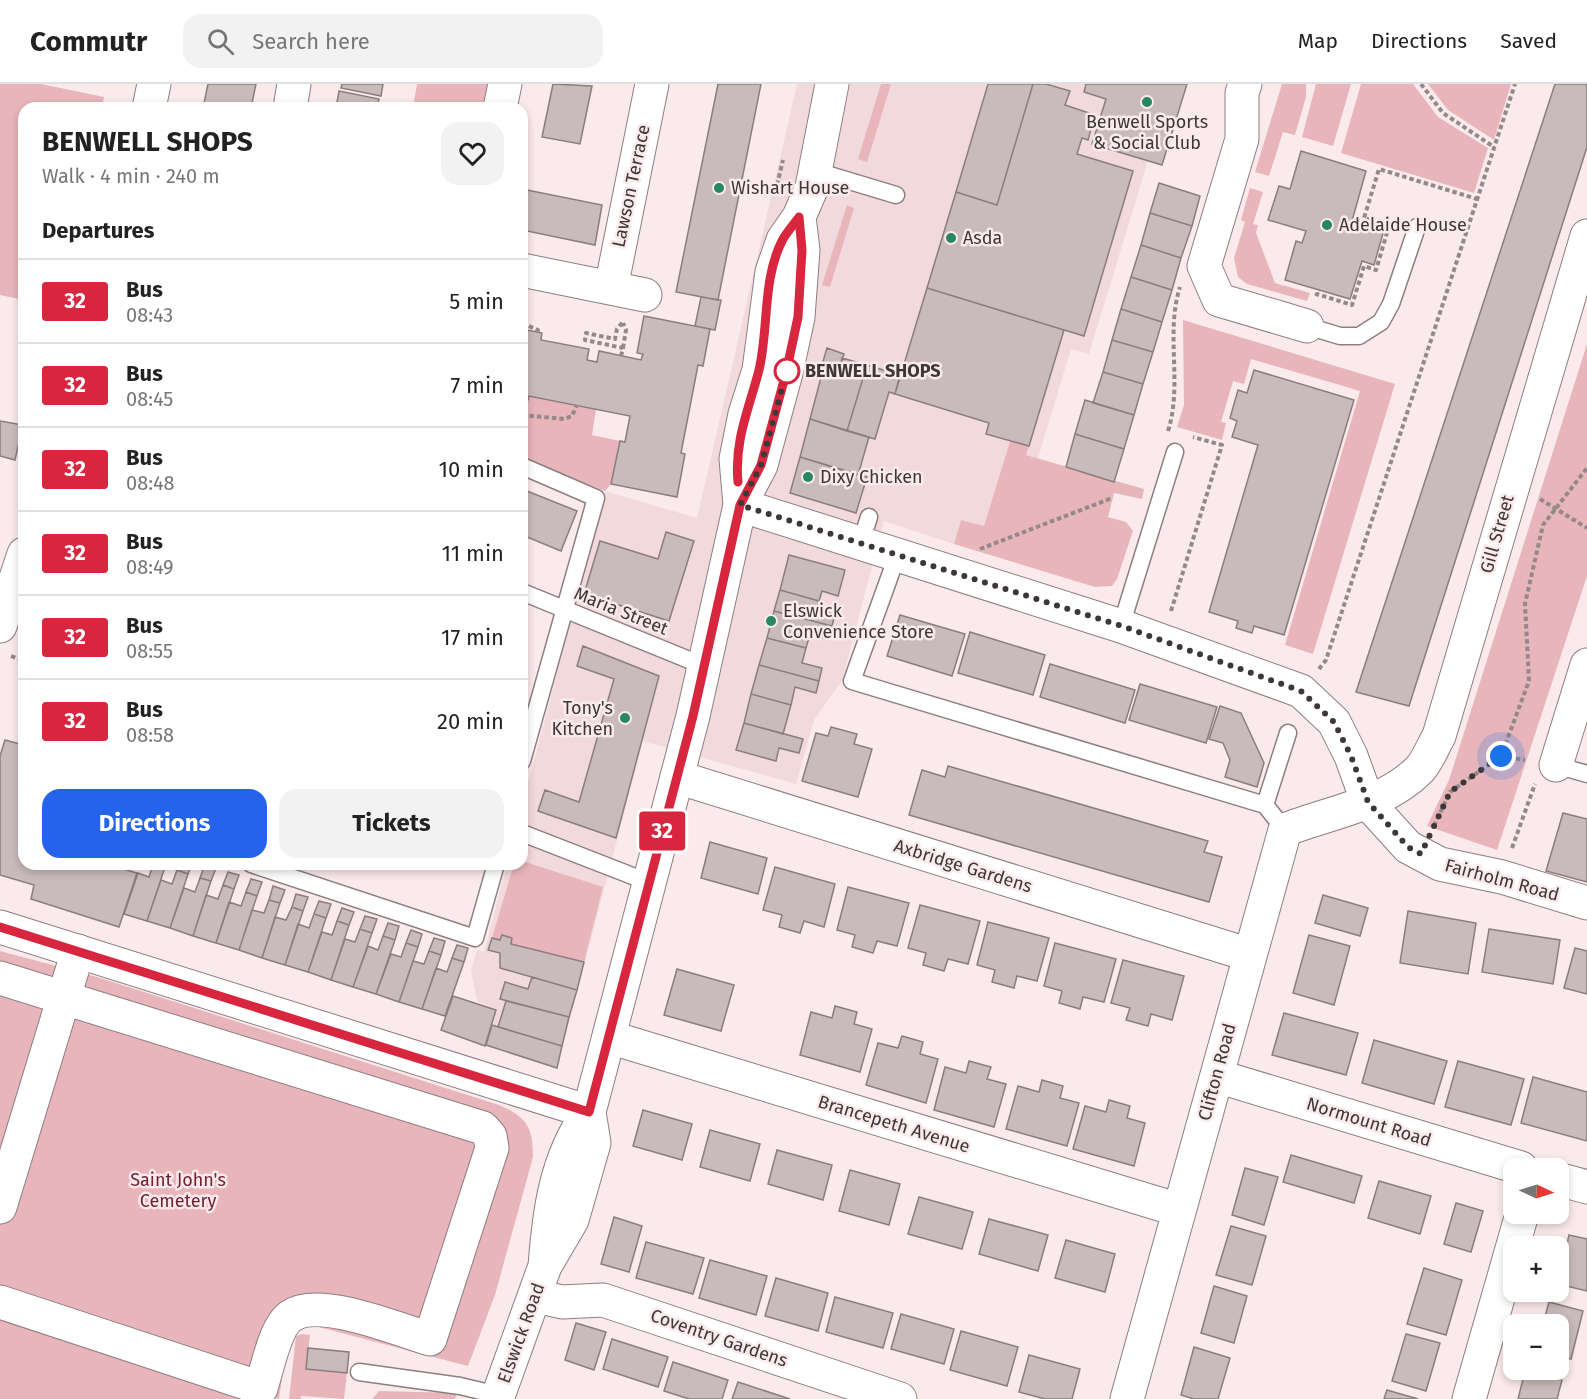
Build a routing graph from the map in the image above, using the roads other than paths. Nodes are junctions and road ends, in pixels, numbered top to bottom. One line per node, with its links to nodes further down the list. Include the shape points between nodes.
1 (154, 84): 7 (street)
2 (294, 84): 8 (street)
3 (505, 84): 9 (street)
4 (652, 84): 15 (street, Lawson Terrace)
5 (832, 84): 10 (street, Elswick Road)
6 (1245, 84): 17 (street, via 1242,139 1204,266 1219,300)
7 (150, 102)
8 (291, 102)
9 (501, 102)
10 (816, 171): 11 (lane); 20 (street, Elswick Road, via 772,272 759,370 736,459)
11 (896, 195)
12 (1417, 227): 17 (lane, via 1381,322 1359,336 1340,336)
13 (1587, 236): 34 (street, Gill Street, via 1439,736 1421,768)
14 (528, 271): 15 (street)
15 (611, 288): 16 (street)
16 (645, 296)
17 (1307, 326)
18 (1170, 446): 26 (lane)
19 (528, 469): 24 (lane, via 597,498)
20 (740, 505): 21 (street, via 865,531); 28 (street, Elswick Road)
21 (897, 556): 26 (street); 35 (lane, via 852,681)
22 (18, 572): 25 (street)
23 (528, 594): 24 (lane, Maria Street)
24 (564, 609): 28 (lane, Maria Street); 30 (lane)
25 (0, 626)
26 (1122, 626): 34 (street, via 1301,691 1334,722)
27 (1587, 665): 31 (street)
28 (705, 666): 33 (street, Elswick Road)
29 (1288, 733): 35 (lane)
30 (528, 739)
31 (1556, 765): 32 (lane)
32 (1587, 774)
33 (690, 781): 40 (street, Elswick Road); 44 (street, Axbridge Gardens)
34 (1368, 802): 36 (street); 41 (street, Fairholm Road, via 1408,847 1440,864 1502,877)
35 (1265, 805): 36 (lane)
36 (1285, 831): 44 (street, Clifton Road)
37 (528, 835): 40 (lane)
38 (269, 870): 39 (lane, via 475,938)
39 (494, 870)
40 (648, 882): 47 (street, Elswick Road)
41 (1587, 903)
42 (0, 927): 43 (street)
43 (78, 951): 46 (street); 49 (street)
44 (1250, 955): 48 (street, Clifton Road)
45 (0, 978): 46 (street)
46 (64, 996): 53 (street); 57 (street, via 483,1128 490,1136 492,1148 430,1339 336,1311 310,1310 291,1316 280,1330 261,1388)
47 (620, 1041): 49 (street, Elswick Road); 54 (street, Brancepeth Avenue)
48 (1217, 1076): 50 (street, Normount Road); 54 (street, Clifton Road)
49 (589, 1112): 56 (street, Elswick Road, via 571,1137 549,1213)
50 (1503, 1163)
51 (1569, 1182): 52 (street)
52 (1587, 1187)
53 (0, 1207)
54 (1179, 1210): 61 (street, Clifton Road)
55 (1519, 1224): 62 (street)
56 (548, 1288): 59 (street, Elswick Road); 60 (street, Coventry Gardens, via 603,1300)
57 (0, 1302)
58 (359, 1372): 59 (lane, via 460,1386)
59 (497, 1397)
60 (900, 1399)
61 (1127, 1399)
62 (1469, 1399)

